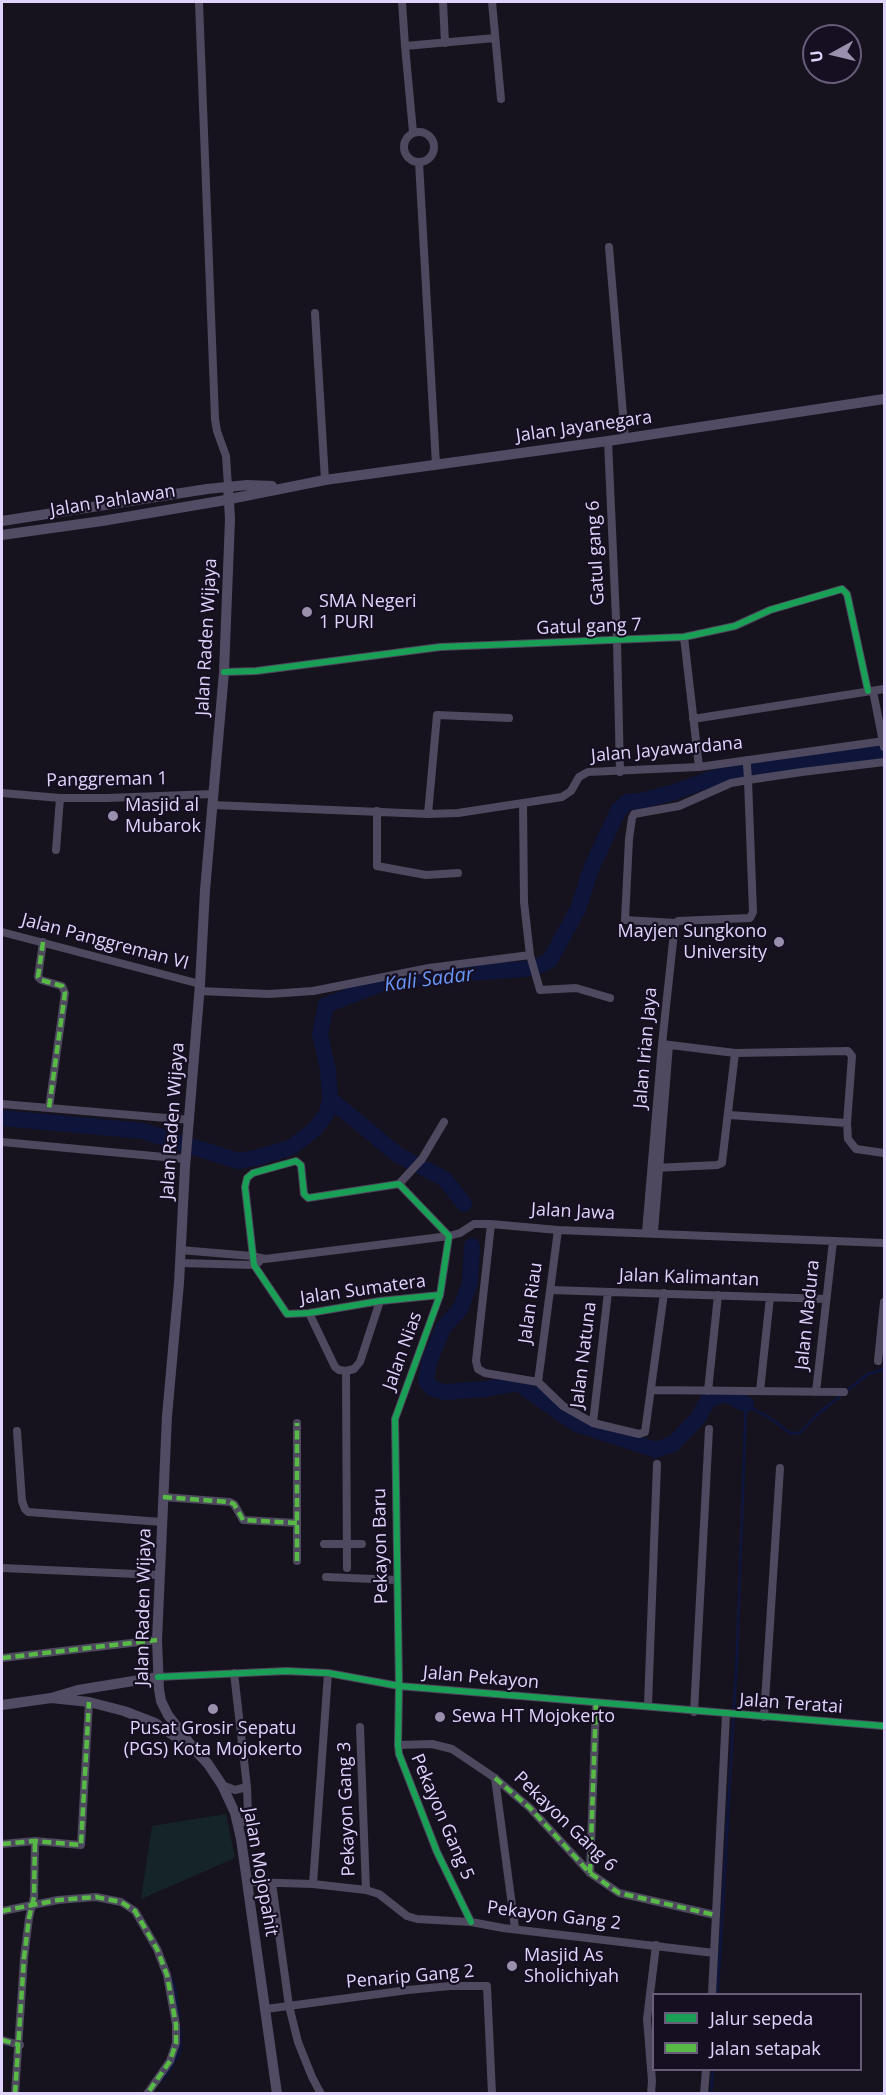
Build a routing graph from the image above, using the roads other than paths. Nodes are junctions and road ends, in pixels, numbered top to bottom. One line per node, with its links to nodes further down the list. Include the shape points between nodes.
1 (199, 2): 18 (street, via 215,419 226,456)
2 (402, 2): 7 (street)
3 (443, 2): 6 (street)
4 (492, 2): 5 (street)
5 (495, 38): 6 (street); 8 (street)
6 (445, 42): 7 (street)
7 (405, 46): 9 (street)
8 (501, 99)
9 (413, 132): 10 (street, via 406,138 404,152 410,160); 10 (street, via 428,135 434,144 432,154)
10 (419, 162): 16 (street)
11 (609, 247): 14 (street)
12 (315, 313): 17 (street)
13 (885, 399): 14 (main road, Jalan Jayanegara)
14 (625, 438): 15 (main road, Jalan Jayanegara)
15 (608, 441): 16 (main road, Jalan Jayanegara); 24 (street, Gatul gang 6)
16 (436, 465): 17 (main road, Jalan Jayanegara)
17 (325, 480): 19 (main road, Jalan Jayanegara)
18 (228, 486): 19 (main road, Jalan Jayanegara); 20 (main road, Jalan Raden Wijaya); 21 (main road, Jalan Pahlawan)
19 (288, 487): 20 (main road, Jalan Jayanegara)
20 (229, 499): 22 (main road, Jalan Pahlawan); 25 (main road, Jalan Raden Wijaya)
21 (2, 521)
22 (2, 535)
23 (684, 637): 24 (street, Gatul gang 7); 27 (street, Gatul gang 7, via 729,628 764,612 842,589 847,594); 29 (street)
24 (617, 641): 25 (street, Gatul gang 7, via 440,647 277,669); 34 (street, Gatul gang 6)
25 (224, 672): 38 (main road, Jalan Raden Wijaya)
26 (885, 689): 27 (street)
27 (871, 691): 29 (street); 30 (street)
28 (508, 718): 41 (street, via 437,715)
29 (693, 719): 33 (street)
30 (884, 744): 31 (street, Jalan Jayawardana)
31 (747, 762): 33 (street, Jalan Jayawardana); 35 (street)
32 (885, 762): 35 (street)
33 (699, 767): 34 (street, Jalan Jayawardana)
34 (620, 772): 39 (street, Jalan Jayawardana, via 582,774 566,795)
35 (748, 778): 44 (street, via 752,916); 44 (street, via 725,784 680,806 632,816 625,920)
36 (2, 794): 37 (street, Panggreman 1)
37 (60, 798): 38 (street, Panggreman 1); 42 (street)
38 (213, 799): 40 (street, Jalan Jayawardana); 48 (main road, Jalan Raden Wijaya)
39 (523, 803): 41 (street, Jalan Jayawardana); 47 (street, via 524,902)
40 (377, 811): 41 (street, Jalan Jayawardana); 43 (street, via 377,866 426,874)
41 (428, 814)
42 (56, 850)
43 (458, 873)
44 (675, 923): 50 (street, Jalan Irian Jaya)
45 (2, 932): 46 (street, Jalan Panggreman VI)
46 (44, 942): 48 (street, Jalan Panggreman VI); 53 (street, via 38,977 62,986 65,993)
47 (530, 957): 48 (street, Jalan Panggreman VI, via 429,968 313,991 269,994); 49 (street, via 540,990 576,988)
48 (199, 987): 55 (main road, Jalan Raden Wijaya)
49 (610, 998)
50 (666, 1045): 51 (street); 61 (street, Jalan Irian Jaya)
51 (735, 1053): 54 (street); 57 (street, via 848,1050 852,1056)
52 (2, 1104): 53 (street)
53 (49, 1108): 55 (street)
54 (729, 1115): 57 (street); 61 (street, via 724,1160 720,1165)
55 (190, 1121): 60 (main road, Jalan Raden Wijaya)
56 (444, 1122): 62 (street, via 422,1159)
57 (847, 1123): 59 (street, via 853,1147)
58 (2, 1142): 60 (street)
59 (885, 1153)
60 (186, 1155): 69 (main road, Jalan Raden Wijaya)
61 (655, 1168): 65 (street, Jalan Irian Jaya)
62 (399, 1184): 66 (street); 70 (street, via 310,1198 304,1194 298,1161 250,1175 245,1187)
63 (491, 1224): 64 (street, Jalan Jawa); 66 (street, Jalan Jawa, via 474,1224); 84 (street, via 477,1369)
64 (558, 1230): 65 (street, Jalan Jawa); 72 (street, Jalan Riau)
65 (650, 1232): 67 (street, Jalan Jawa)
66 (449, 1236): 70 (street, Jalan Jawa); 75 (street, Jalan Nias)
67 (832, 1241): 68 (street, Jalan Jawa); 78 (street, Jalan Madura)
68 (885, 1243)
69 (180, 1250): 70 (street, Jalan Jawa); 71 (main road, Jalan Raden Wijaya)
70 (253, 1261): 71 (street, Jalan Jawa); 81 (street, Jalan Sumatera, via 285,1312)
71 (180, 1263): 97 (main road, Jalan Raden Wijaya)
72 (550, 1290): 73 (street, Jalan Kalimantan); 84 (street, Jalan Riau)
73 (608, 1292): 74 (street, Jalan Kalimantan); 92 (street, Jalan Natuna)
74 (664, 1293): 76 (street, Jalan Kalimantan); 85 (street)
75 (440, 1295): 79 (street, Jalan Sumatera); 90 (street, Jalan Nias)
76 (718, 1295): 77 (street, Jalan Kalimantan); 86 (street)
77 (770, 1297): 78 (street, Jalan Kalimantan); 87 (street)
78 (826, 1299): 88 (street, Jalan Madura)
79 (380, 1301): 81 (street, Jalan Sumatera); 83 (street, via 360,1362)
80 (885, 1302): 82 (street)
81 (309, 1313): 83 (street, via 335,1367)
82 (878, 1361)
83 (346, 1371): 101 (street)
84 (538, 1382): 92 (street, via 563,1407)
85 (652, 1390): 86 (street); 92 (street, via 644,1433)
86 (708, 1390): 87 (street)
87 (760, 1391): 88 (street)
88 (816, 1392): 89 (street)
89 (844, 1392)
90 (399, 1406): 108 (street, Pekayon Baru, via 394,1432)
91 (297, 1423): 99 (street)
92 (593, 1423)
93 (709, 1430): 120 (street)
94 (17, 1431): 98 (street, via 22,1501 28,1512)
95 (657, 1464): 119 (street)
96 (780, 1468): 122 (street)
97 (163, 1497): 98 (main road, Jalan Raden Wijaya); 99 (street, via 230,1502 243,1520)
98 (162, 1522): 106 (main road, Jalan Raden Wijaya)
99 (297, 1523): 103 (street)
100 (324, 1544): 101 (street)
101 (346, 1544): 102 (street); 105 (street)
102 (362, 1544)
103 (297, 1561)
104 (2, 1568): 106 (street)
105 (347, 1568)
106 (159, 1575): 109 (main road, Jalan Raden Wijaya)
107 (326, 1577): 108 (street)
108 (397, 1580): 114 (street, Pekayon Baru)
109 (157, 1640): 110 (street); 113 (main road, Jalan Raden Wijaya)
110 (2, 1658)
111 (234, 1673): 112 (street, Jalan Pekayon); 113 (street, Jalan Pekayon); 129 (street)
112 (328, 1673): 114 (street, Jalan Pekayon); 136 (street)
113 (158, 1677): 115 (main road, Jalan Mojopahit); 126 (main road, Jalan Raden Wijaya, via 161,1701)
114 (399, 1686): 117 (street, Jalan Pekayon); 125 (street, Pekayon Gang 5)
115 (51, 1698): 116 (main road, Jalan Mojopahit); 118 (main road, Jalan Mojopahit)
116 (89, 1702): 126 (main road, Jalan Mojopahit, via 155,1723); 131 (street, via 81,1845)
117 (596, 1703): 119 (street, Jalan Pekayon); 133 (street)
118 (2, 1705)
119 (648, 1706): 120 (street, Jalan Pekayon)
120 (694, 1712): 121 (street, Jalan Teratai)
121 (728, 1714): 122 (street, Jalan Teratai); 140 (street)
122 (764, 1717): 123 (street, Jalan Teratai)
123 (885, 1726)
124 (360, 1727): 137 (street, Pekayon Gang 3)
125 (398, 1745): 127 (street, Pekayon Gang 6, via 446,1747); 141 (street, Pekayon Gang 5, via 437,1852)
126 (194, 1749): 128 (main road, Jalan Mojopahit)
127 (495, 1778): 133 (street, Pekayon Gang 6, via 530,1808); 142 (street)
128 (222, 1785): 129 (street, via 235,1790); 130 (main road, Jalan Mojopahit)
129 (247, 1787): 130 (street, via 248,1814)
130 (238, 1825): 134 (main road, Jalan Mojopahit)
131 (35, 1841): 132 (street); 138 (street)
132 (2, 1844)
133 (590, 1873): 140 (street, Pekayon Gang 6, via 629,1897)
134 (248, 1882): 135 (street, Pekayon Gang 2); 147 (main road, Jalan Mojopahit)
135 (272, 1883): 136 (street, Pekayon Gang 2); 146 (street)
136 (313, 1884): 137 (street, Pekayon Gang 2)
137 (366, 1890): 141 (street, Pekayon Gang 2, via 383,1896 411,1918)
138 (33, 1901): 139 (street); 149 (street, via 24,1958); 152 (street, via 96,1897 121,1902 135,1911 148,1931 167,1975 176,2043 170,2061)
139 (2, 1911)
140 (715, 1915): 144 (street)
141 (471, 1922): 142 (street, Pekayon Gang 2)
142 (515, 1928): 143 (street, Pekayon Gang 2)
143 (656, 1945): 144 (street, Pekayon Gang 2); 156 (street, via 647,2019)
144 (714, 1953): 145 (street)
145 (712, 1993)
146 (289, 2006): 147 (street, Penarip Gang 2); 154 (street, via 298,2042); 155 (street, Penarip Gang 2, via 408,1990 487,1986)
147 (266, 2009): 153 (main road, Jalan Mojopahit)
148 (2, 2040): 149 (street)
149 (20, 2045): 151 (street)
150 (706, 2071): 157 (street)
151 (15, 2094)
152 (147, 2094)
153 (277, 2094)
154 (321, 2094)
155 (492, 2094)
156 (651, 2094)
157 (704, 2094)

